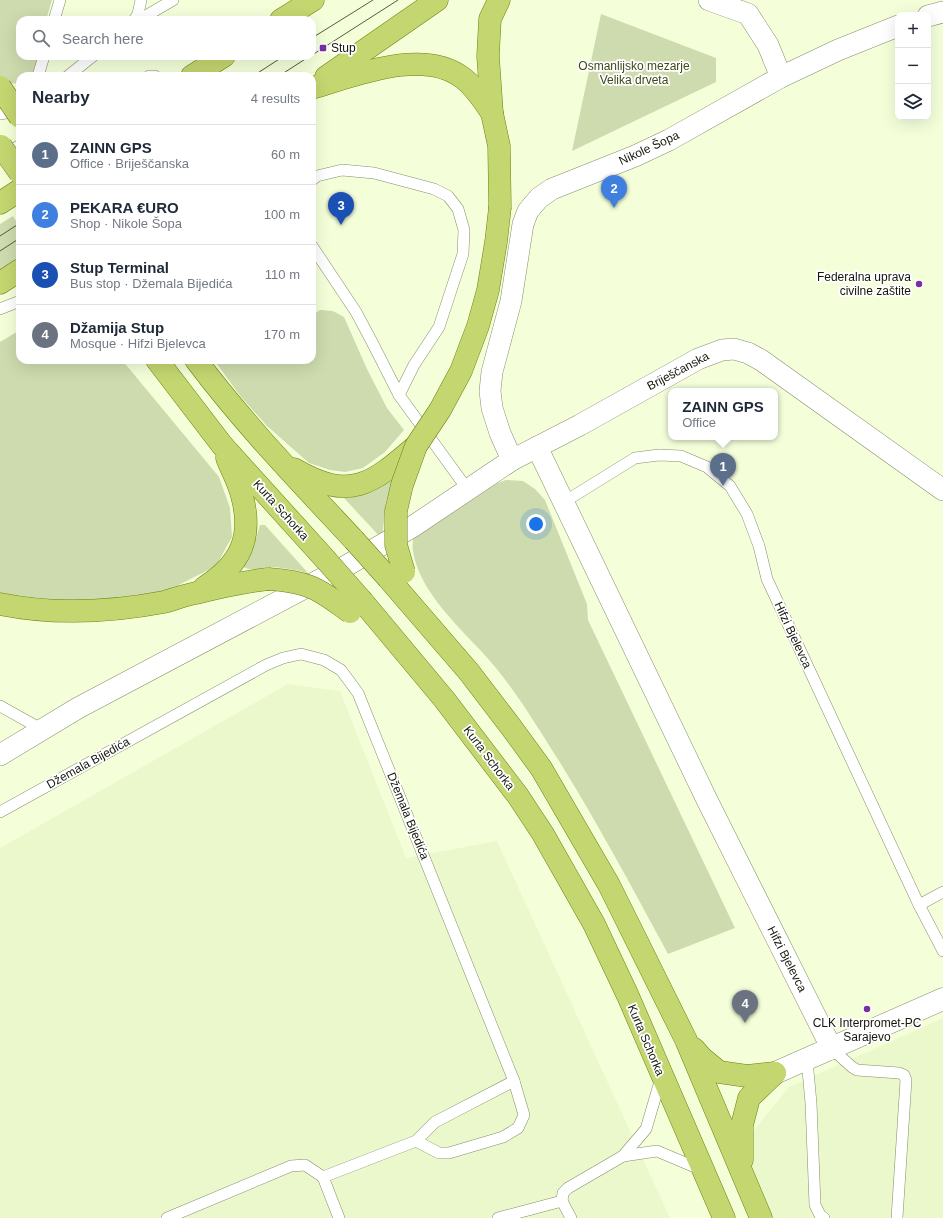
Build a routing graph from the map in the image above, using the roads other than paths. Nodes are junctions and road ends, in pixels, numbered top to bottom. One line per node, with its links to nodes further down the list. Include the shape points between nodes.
1 (60, 0): 14 (lane)
2 (141, 0): 15 (lane)
3 (174, 0): 16 (lane)
4 (290, 0): 17 (main road)
5 (313, 0): 18 (main road)
6 (437, 0): 27 (main road)
7 (499, 0): 32 (main road, via 490,19 488,34)
8 (709, 0): 10 (street)
9 (920, 0): 11 (street)
10 (751, 7): 26 (street)
11 (921, 12)
12 (943, 12): 13 (street)
13 (931, 15)
14 (55, 16)
15 (137, 16)
16 (147, 16)
17 (280, 16)
18 (287, 16)
19 (895, 27): 26 (street, Nikole Šopa)
20 (43, 60): 23 (lane)
21 (88, 60): 24 (lane)
22 (218, 60): 25 (main road)
23 (39, 72)
24 (73, 72)
25 (198, 72)
26 (781, 77): 52 (street, Nikole Šopa, via 669,140 552,189 539,198 528,211 520,238 511,300 492,372 490,391 492,408)
27 (316, 84)
28 (316, 86): 32 (main road, via 399,65 422,64 444,68 462,77 476,89)
29 (0, 87): 30 (main road, bridge)
30 (16, 111)
31 (16, 111): 33 (lane)
32 (492, 113): 50 (main road, bridge, via 499,146 500,207 488,290 462,371)
33 (0, 114)
34 (0, 144): 37 (main road, bridge)
35 (16, 148): 36 (lane)
36 (0, 158)
37 (16, 167)
38 (316, 177): 48 (lane, via 342,170 374,173 434,189 448,196 458,209 464,230 463,254 439,327 414,365)
39 (16, 193): 40 (main road)
40 (0, 203)
41 (316, 252): 48 (lane, via 356,312)
42 (16, 273): 43 (main road)
43 (0, 283)
44 (16, 303): 45 (lane)
45 (0, 309)
46 (160, 364): 49 (main road, Kurta Schorka)
47 (199, 364): 53 (main road)
48 (399, 395): 54 (lane)
49 (222, 445): 58 (main road, via 242,494 246,535 229,569); 60 (main road, Kurta Schorka, bridge, via 326,560)
50 (416, 446): 53 (main road, via 388,470 370,481 353,486 335,486 310,478); 57 (main road, bridge, via 396,511)
51 (537, 447): 52 (street, Briješčanska); 55 (street, Briješčanska, via 698,359 722,350 734,349 761,360); 56 (street, Hifzi Bjelevca)
52 (512, 460): 54 (street, Briješčanska)
53 (281, 461): 57 (main road, bridge, via 354,540)
54 (468, 490): 62 (street, via 346,566 78,708)
55 (943, 490)
56 (564, 502): 66 (lane, Hifzi Bjelevca, via 635,458 659,455 681,456 707,467 730,486 747,514 759,546 767,579); 70 (street, Hifzi Bjelevca, via 707,800)
57 (396, 575): 69 (main road, via 422,616 469,672 541,768 609,885)
58 (196, 593): 59 (main road, via 164,602 91,610 46,610); 60 (main road, bridge, via 268,579 308,586 329,598)
59 (0, 604)
60 (357, 607): 73 (main road, Kurta Schorka, via 385,627 444,699 518,796 543,834 594,924 628,996)
61 (0, 706): 62 (lane)
62 (43, 730): 63 (street)
63 (0, 755)
64 (0, 812): 74 (lane, Džemala Bijedića, via 266,664 301,654 324,660 341,670 358,693)
65 (943, 892): 66 (lane)
66 (918, 905): 67 (lane, Hifzi Bjelevca)
67 (943, 951)
68 (943, 999): 70 (main road)
69 (686, 1040): 72 (main road, via 719,1072 747,1076); 78 (main road)
70 (832, 1049): 71 (main road); 88 (lane, via 852,1068 899,1073 904,1075 906,1080)
71 (807, 1060): 72 (main road); 87 (lane, via 815,1205)
72 (775, 1074): 78 (main road, via 749,1098 742,1125)
73 (661, 1076): 76 (lane, via 646,1129); 77 (main road, Kurta Schorka)
74 (514, 1081): 75 (lane, via 435,1122); 75 (lane, Džemala Bijedića, via 524,1115 518,1128 503,1137 450,1153 438,1152)
75 (416, 1141): 79 (lane)
76 (623, 1156): 77 (lane, via 656,1151); 80 (lane, via 568,1188 563,1193)
77 (703, 1171): 85 (main road, Kurta Schorka)
78 (742, 1171): 86 (main road)
79 (324, 1177): 81 (lane, via 306,1166 291,1166); 82 (lane)
80 (562, 1201): 83 (lane); 84 (lane)
81 (167, 1218)
82 (338, 1218)
83 (498, 1218)
84 (571, 1218)
85 (724, 1218)
86 (762, 1218)
87 (824, 1218)
88 (897, 1218)

